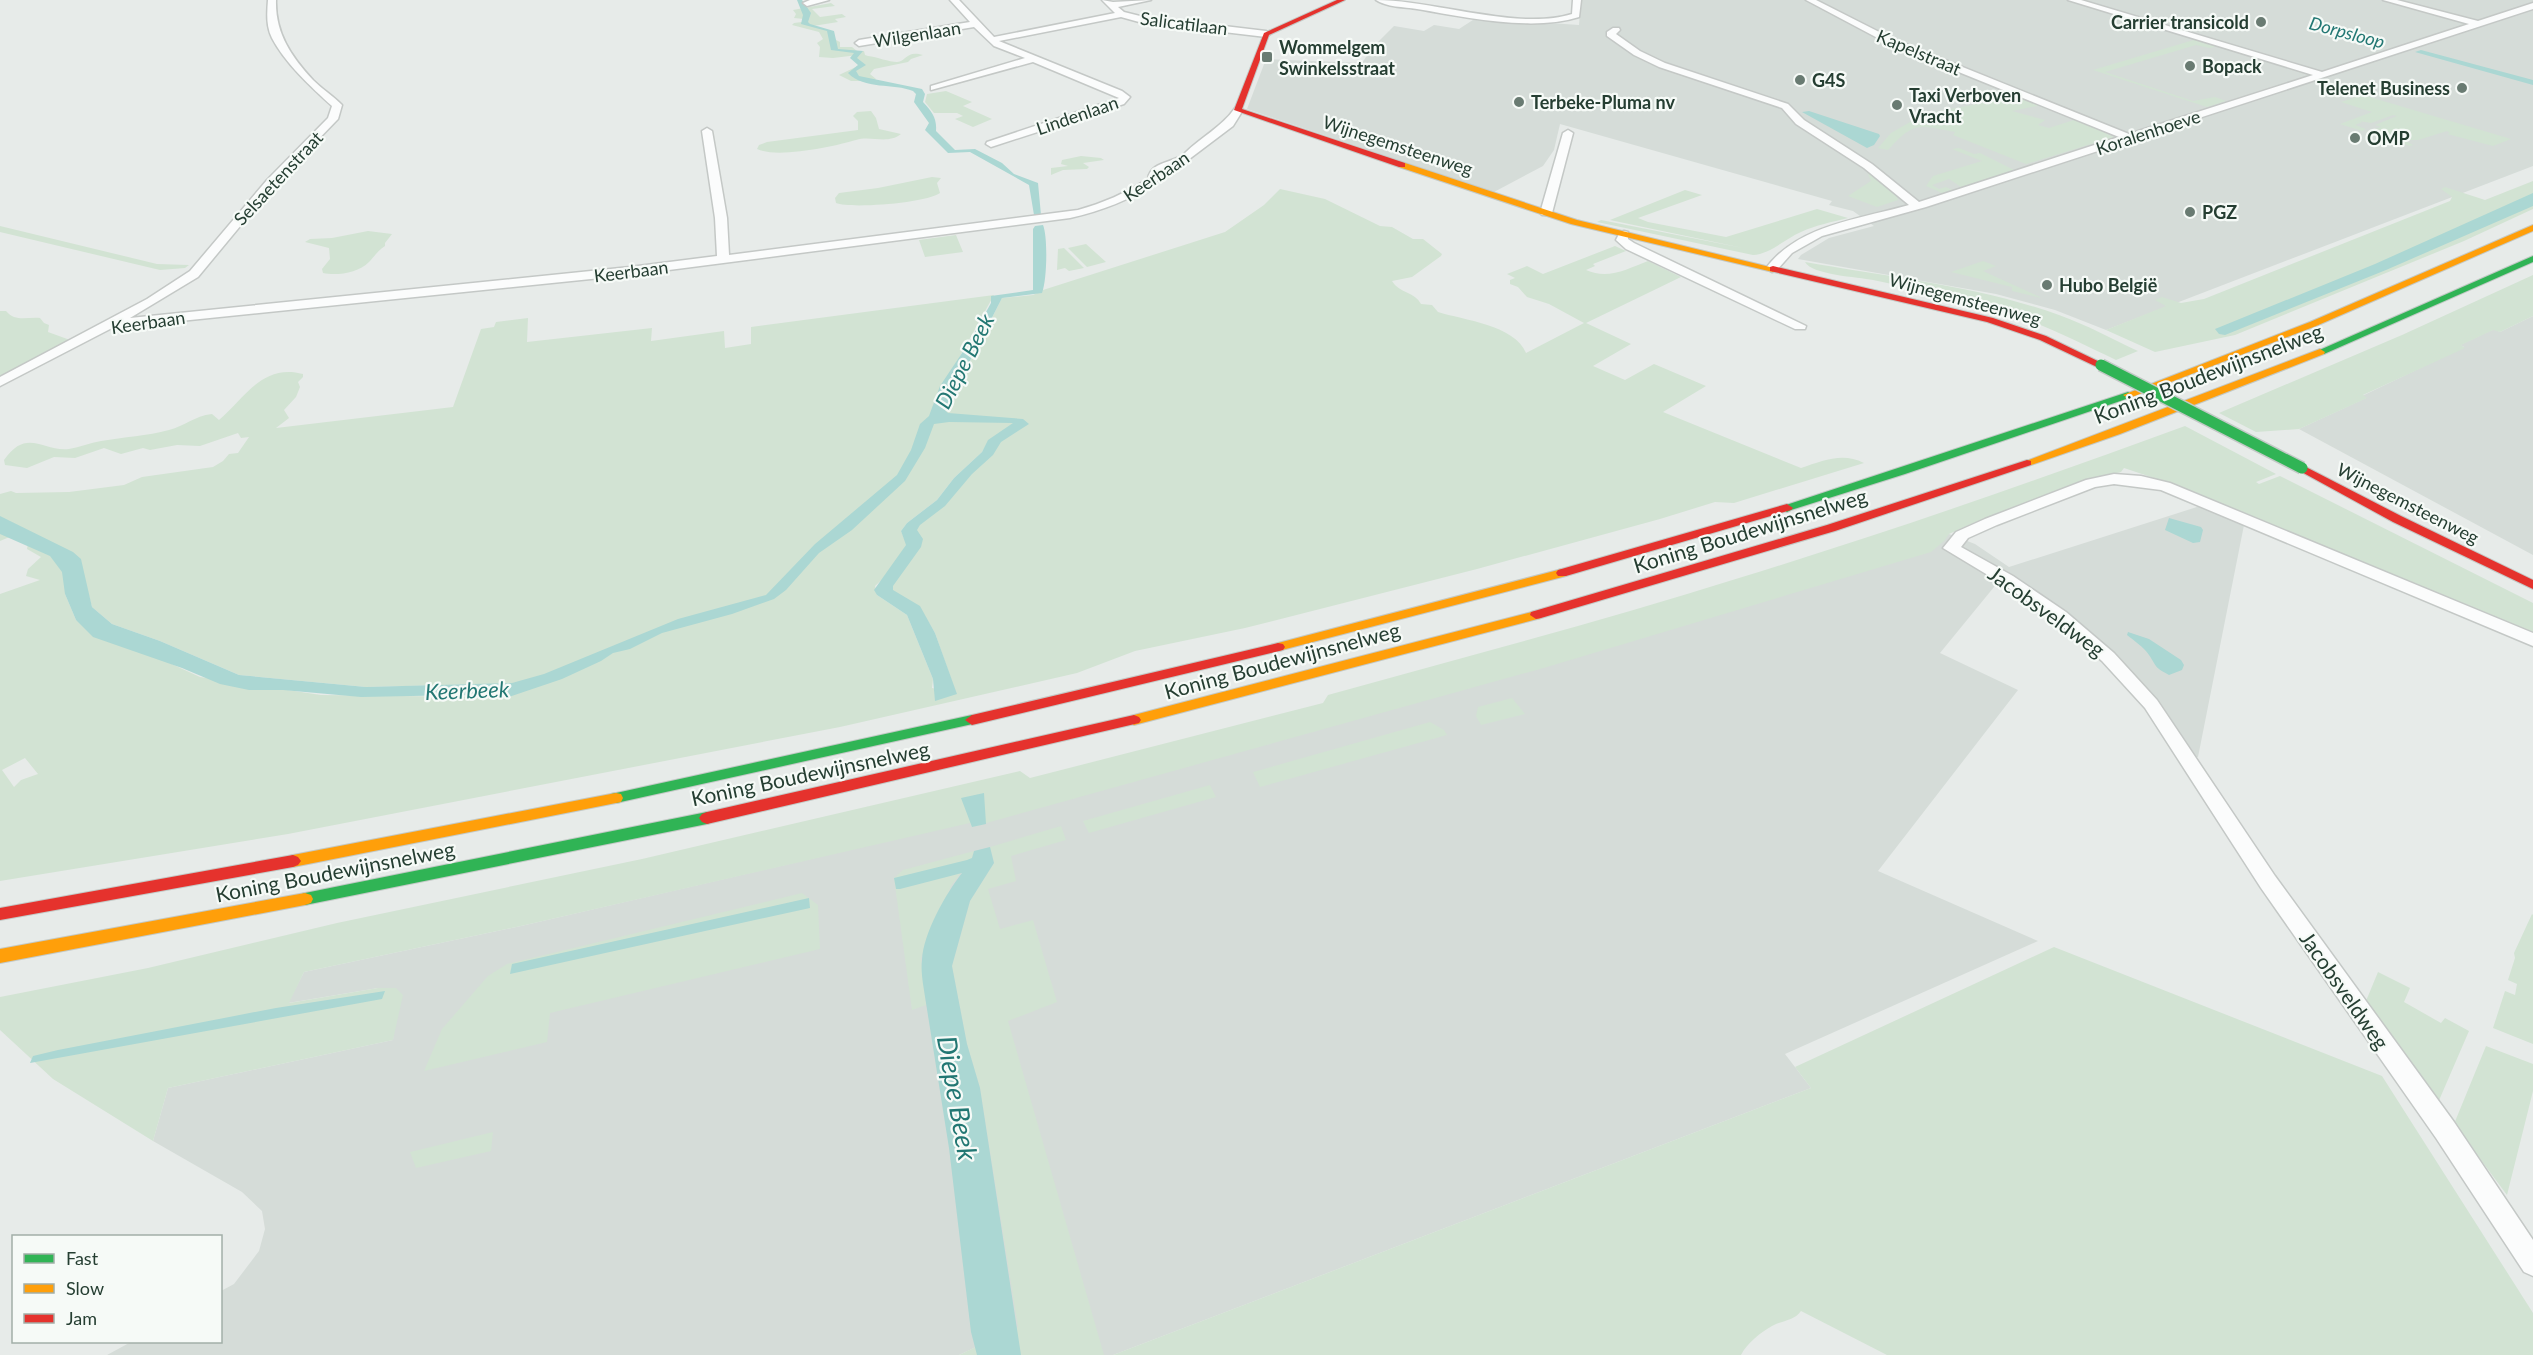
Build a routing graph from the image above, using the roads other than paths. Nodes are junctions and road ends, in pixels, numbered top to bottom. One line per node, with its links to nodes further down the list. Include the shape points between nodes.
1 (272, 0): 36 (street, Selsaetenstraat, via 276,37 310,82 336,102 337,114 264,190 194,274)
2 (825, 0): 12 (street)
3 (954, 0): 15 (street, Lindenlaan)
4 (1147, 0): 11 (street)
5 (1342, 0): 18 (main road)
6 (1380, 0): 7 (street, via 1484,16 1554,21 1576,15)
7 (1577, 0)
8 (1810, 0): 27 (street, Kapelstraat, via 1901,46)
9 (2072, 0): 22 (street)
10 (2387, 0): 16 (street)
11 (1109, 2): 14 (street, Salicatilaan)
12 (807, 3)
13 (2533, 6): 16 (street, Koralenhoeve)
14 (1121, 14): 18 (street, Salicatilaan); 19 (street)
15 (975, 24): 19 (street, Lindenlaan); 20 (street, Wilgenlaan)
16 (2479, 24): 22 (street, Koralenhoeve)
17 (1616, 30): 29 (street, via 1610,34 1662,65 1785,106 1800,122 1868,166)
18 (1266, 34): 24 (main road)
19 (991, 40): 21 (street, Lindenlaan)
20 (859, 43)
21 (1033, 59): 23 (street); 28 (street, Lindenlaan, via 1119,93 1125,99)
22 (2324, 75): 27 (street, Koralenhoeve)
23 (934, 88)
24 (1238, 110): 30 (main road, Wijnegemsteenweg); 34 (street, Keerbaan, via 1228,124 1180,161 1169,163 1153,175 1153,180 1093,210 1051,219)
25 (707, 131): 34 (street, via 721,218)
26 (1568, 133): 30 (street)
27 (2130, 138): 29 (street, Koralenhoeve)
28 (991, 144)
29 (1917, 207): 35 (street, Koralenhoeve, via 1812,237 1788,250)
30 (1546, 213): 32 (main road, Wijnegemsteenweg)
31 (2533, 228): 41 (main road, Koning Boudewijnsnelweg, via 2186,374 1812,500 1541,580 1191,669 788,762 311,858)
32 (1624, 234): 35 (main road, Wijnegemsteenweg); 37 (street, Wijnegemsteenweg, via 1623,240 1630,246)
33 (2533, 259): 42 (main road, Koning Boudewijnsnelweg, via 2380,328 2069,449 1842,525 1571,606 1210,702 803,797 517,858)
34 (723, 260): 36 (street, Keerbaan)
35 (1772, 268): 39 (main road, Wijnegemsteenweg, bridge, via 1990,320 2043,338)
36 (110, 324): 38 (street, Keerbaan)
37 (1800, 326)
38 (0, 382)
39 (2533, 585)
40 (2533, 640): 43 (street, Jacobsveldweg, via 2165,486 2141,481 2114,479 2091,483 1962,535 1951,548 2003,576 2082,631 2130,679 2268,882 2445,1130)
41 (0, 914)
42 (0, 956)
43 (2533, 1263)

